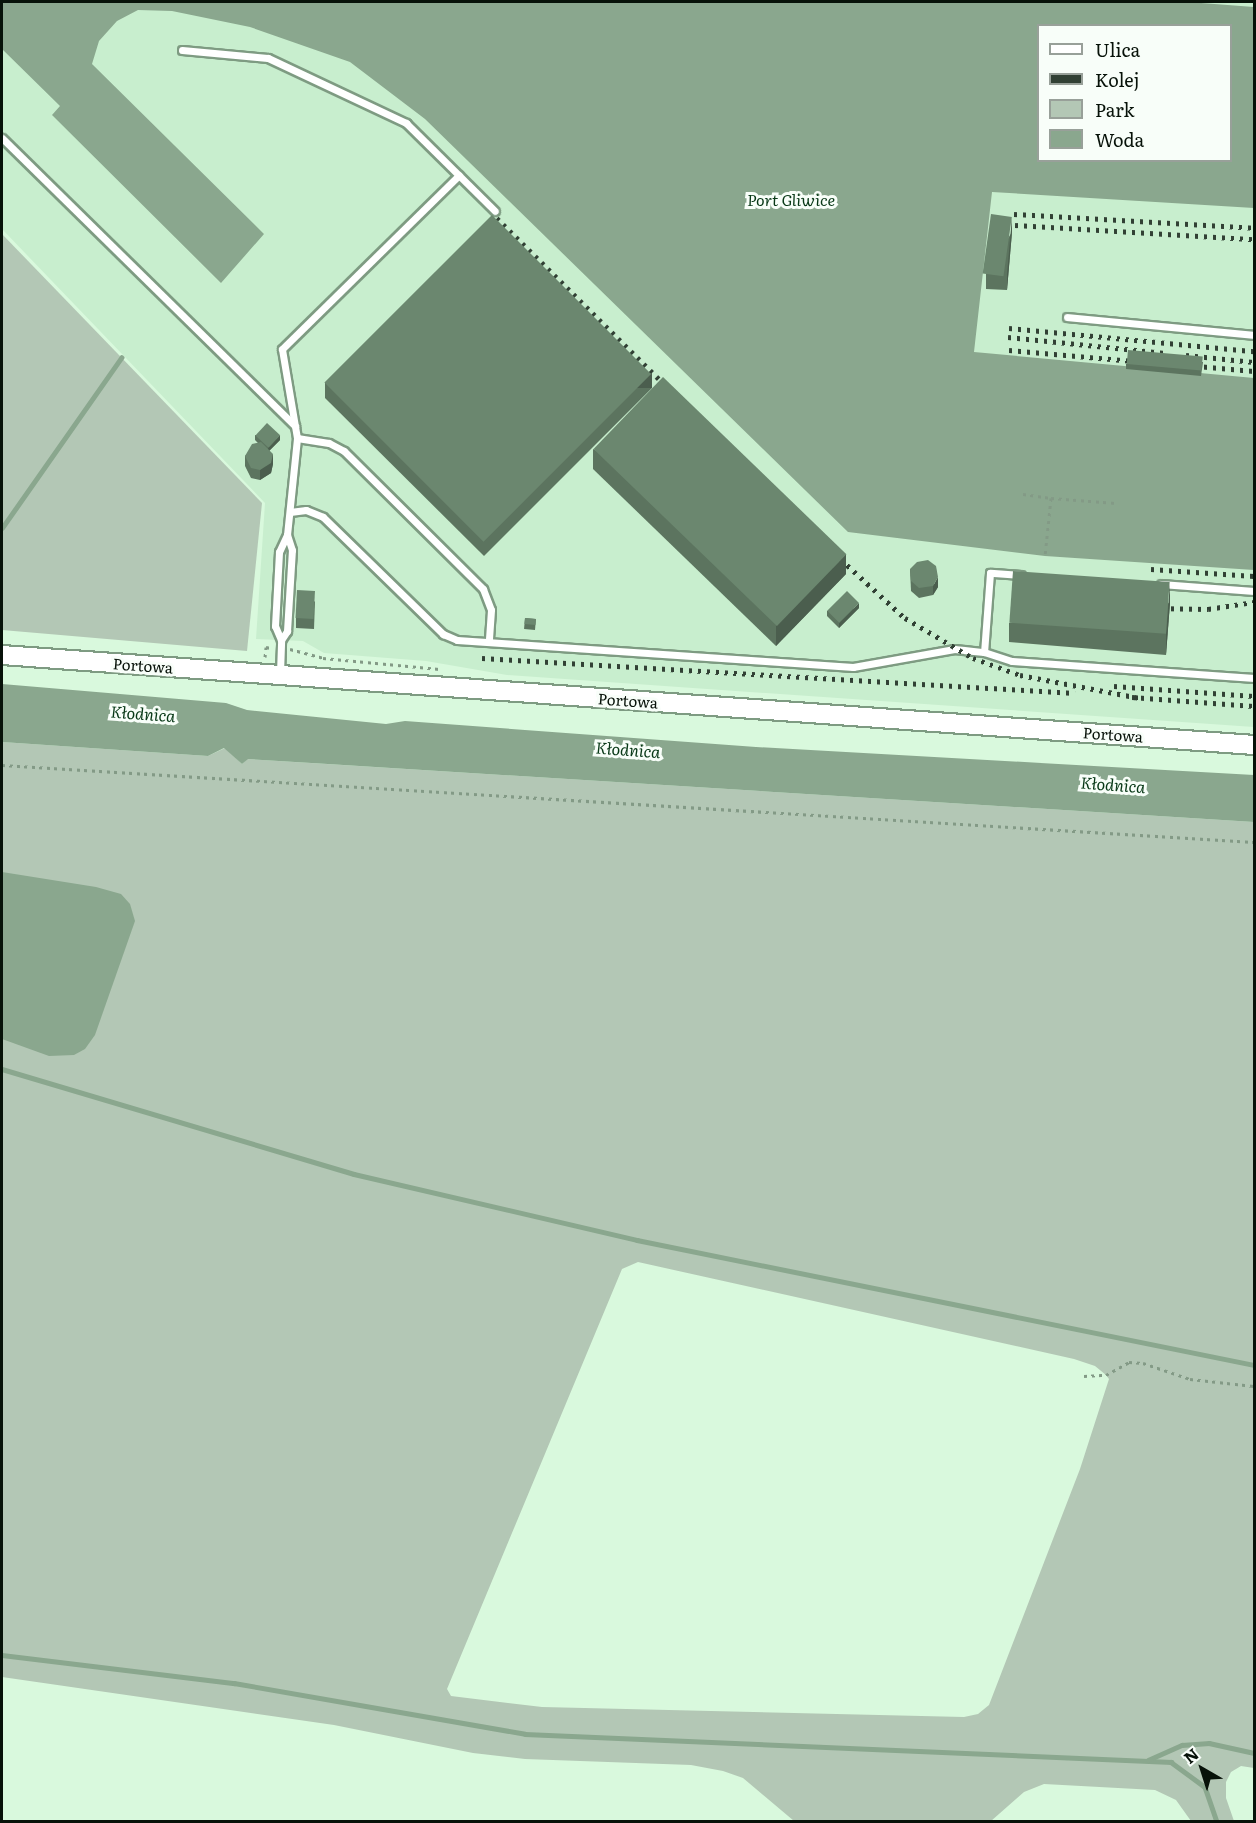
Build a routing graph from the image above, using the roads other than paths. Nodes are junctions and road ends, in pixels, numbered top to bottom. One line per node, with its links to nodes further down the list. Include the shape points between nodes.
1 (182, 50): 3 (lane, via 268,58 406,123)
2 (2, 138): 7 (lane)
3 (459, 174): 4 (lane); 7 (lane, via 282,349)
4 (495, 211)
5 (1066, 317): 6 (lane)
6 (1254, 335)
7 (295, 426): 8 (lane)
8 (297, 438): 9 (lane); 15 (lane, via 328,442 344,451 483,589 491,610)
9 (290, 512): 10 (lane); 15 (lane, via 306,510 323,517 443,634 457,640)
10 (288, 535): 14 (lane, via 292,550 290,588 286,631); 14 (lane, via 279,552 275,631)
11 (1036, 576): 16 (lane, via 990,573)
12 (1151, 584): 13 (lane)
13 (1254, 591)
14 (280, 640): 18 (lane)
15 (489, 642): 16 (lane, via 853,667 954,649)
16 (984, 652): 19 (lane, via 1012,661)
17 (2, 655): 18 (street, Portowa)
18 (280, 675): 20 (street, Portowa)
19 (1254, 678)
20 (1254, 745)

